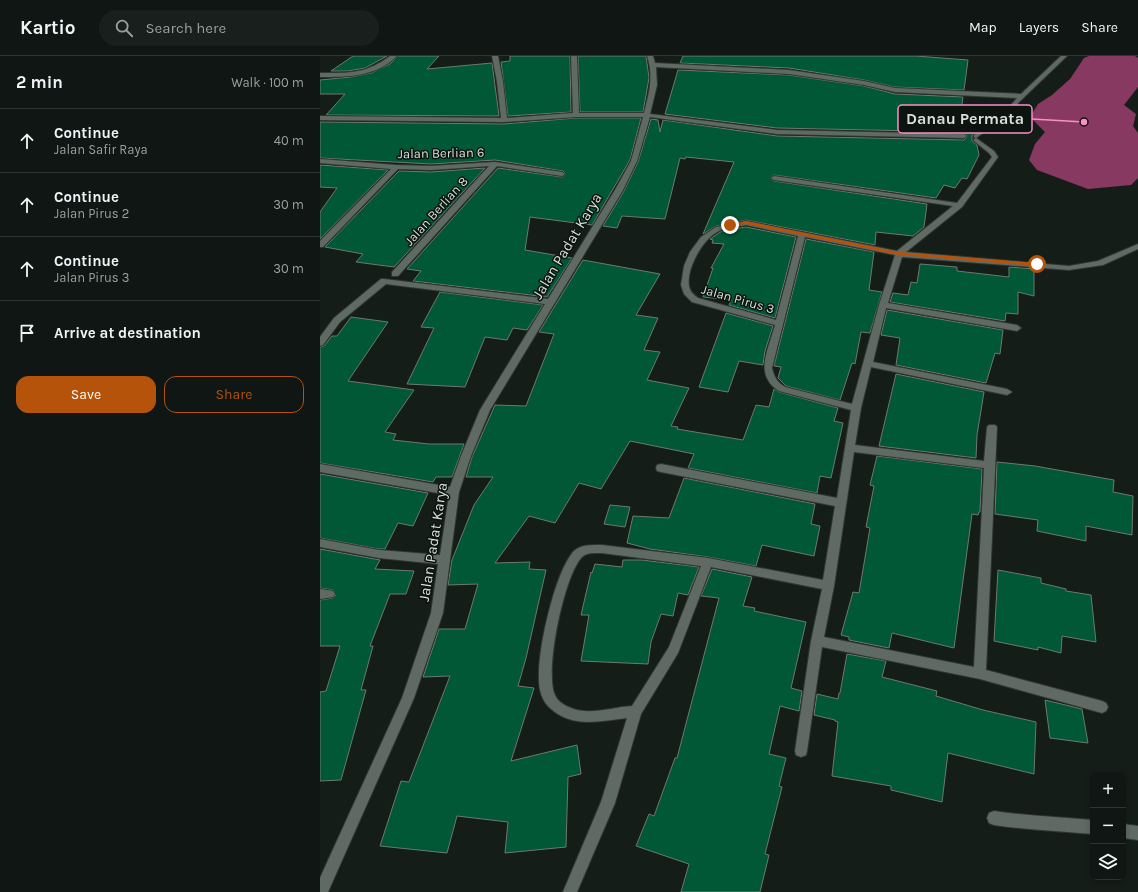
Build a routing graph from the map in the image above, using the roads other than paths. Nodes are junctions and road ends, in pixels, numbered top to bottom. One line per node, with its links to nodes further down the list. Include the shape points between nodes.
1 (394, 56): 7 (street, via 366,73)
2 (495, 56): 12 (street)
3 (574, 56): 9 (street)
4 (650, 56): 6 (street, Jalan Padat Karya)
5 (1064, 56): 8 (street)
6 (652, 64): 8 (street, via 789,72 864,82 895,90); 10 (street, Jalan Padat Karya, via 654,85)
7 (320, 75)
8 (1022, 96): 13 (street, via 1008,112)
9 (576, 115): 10 (street); 12 (street)
10 (647, 115): 13 (street, via 777,132 964,136 970,140); 25 (street, Jalan Padat Karya, via 634,161 619,190)
11 (320, 118): 12 (street)
12 (504, 120)
13 (976, 138): 19 (street, via 995,157)
14 (320, 161): 16 (street, Jalan Berlian 6)
15 (495, 164): 16 (street, Jalan Berlian 6, via 431,168); 17 (street, Jalan Berlian 6); 24 (street, Jalan Berlian 8)
16 (396, 167): 21 (street)
17 (562, 174)
18 (774, 178): 19 (street)
19 (959, 205): 23 (street)
20 (802, 234): 23 (street, Jalan Pirus 3); 27 (street); 27 (street, Jalan Pirus 3, via 746,223 730,225 716,229 704,239 688,266 686,285 688,294 695,300)
21 (320, 245)
22 (1138, 246): 23 (street, Jalan Pirus 3, via 1131,254 1069,268)
23 (899, 254): 26 (street)
24 (395, 274)
25 (550, 302): 29 (street, via 384,281 337,320); 38 (street, Jalan Padat Karya, via 485,410)
26 (883, 305): 28 (street); 30 (street)
27 (779, 323): 32 (street, via 768,368 773,383 782,389)
28 (1017, 328)
29 (320, 343)
30 (869, 364): 31 (street); 32 (street)
31 (1007, 392)
32 (856, 408): 34 (street)
33 (992, 427): 35 (street)
34 (850, 448): 35 (street); 39 (street)
35 (989, 465): 45 (street)
36 (320, 468): 38 (street)
37 (661, 468): 39 (street)
38 (454, 492): 41 (street, Jalan Padat Karya)
39 (840, 503): 43 (street)
40 (320, 543): 41 (street, via 379,554)
41 (445, 560): 53 (street, Jalan Padat Karya, via 437,612 408,698)
42 (708, 562): 43 (street); 47 (street, via 674,649); 47 (street, via 587,549 578,554 570,566 549,640 545,683 550,701 568,713 590,717)
43 (828, 586): 44 (street)
44 (817, 641): 45 (street); 48 (street)
45 (980, 674): 46 (street)
46 (1102, 707)
47 (635, 712): 54 (street, via 608,803)
48 (801, 751)
49 (994, 818): 50 (street)
50 (1090, 828)
51 (1126, 831): 52 (street)
52 (1138, 833)
53 (321, 892)
54 (570, 892)

